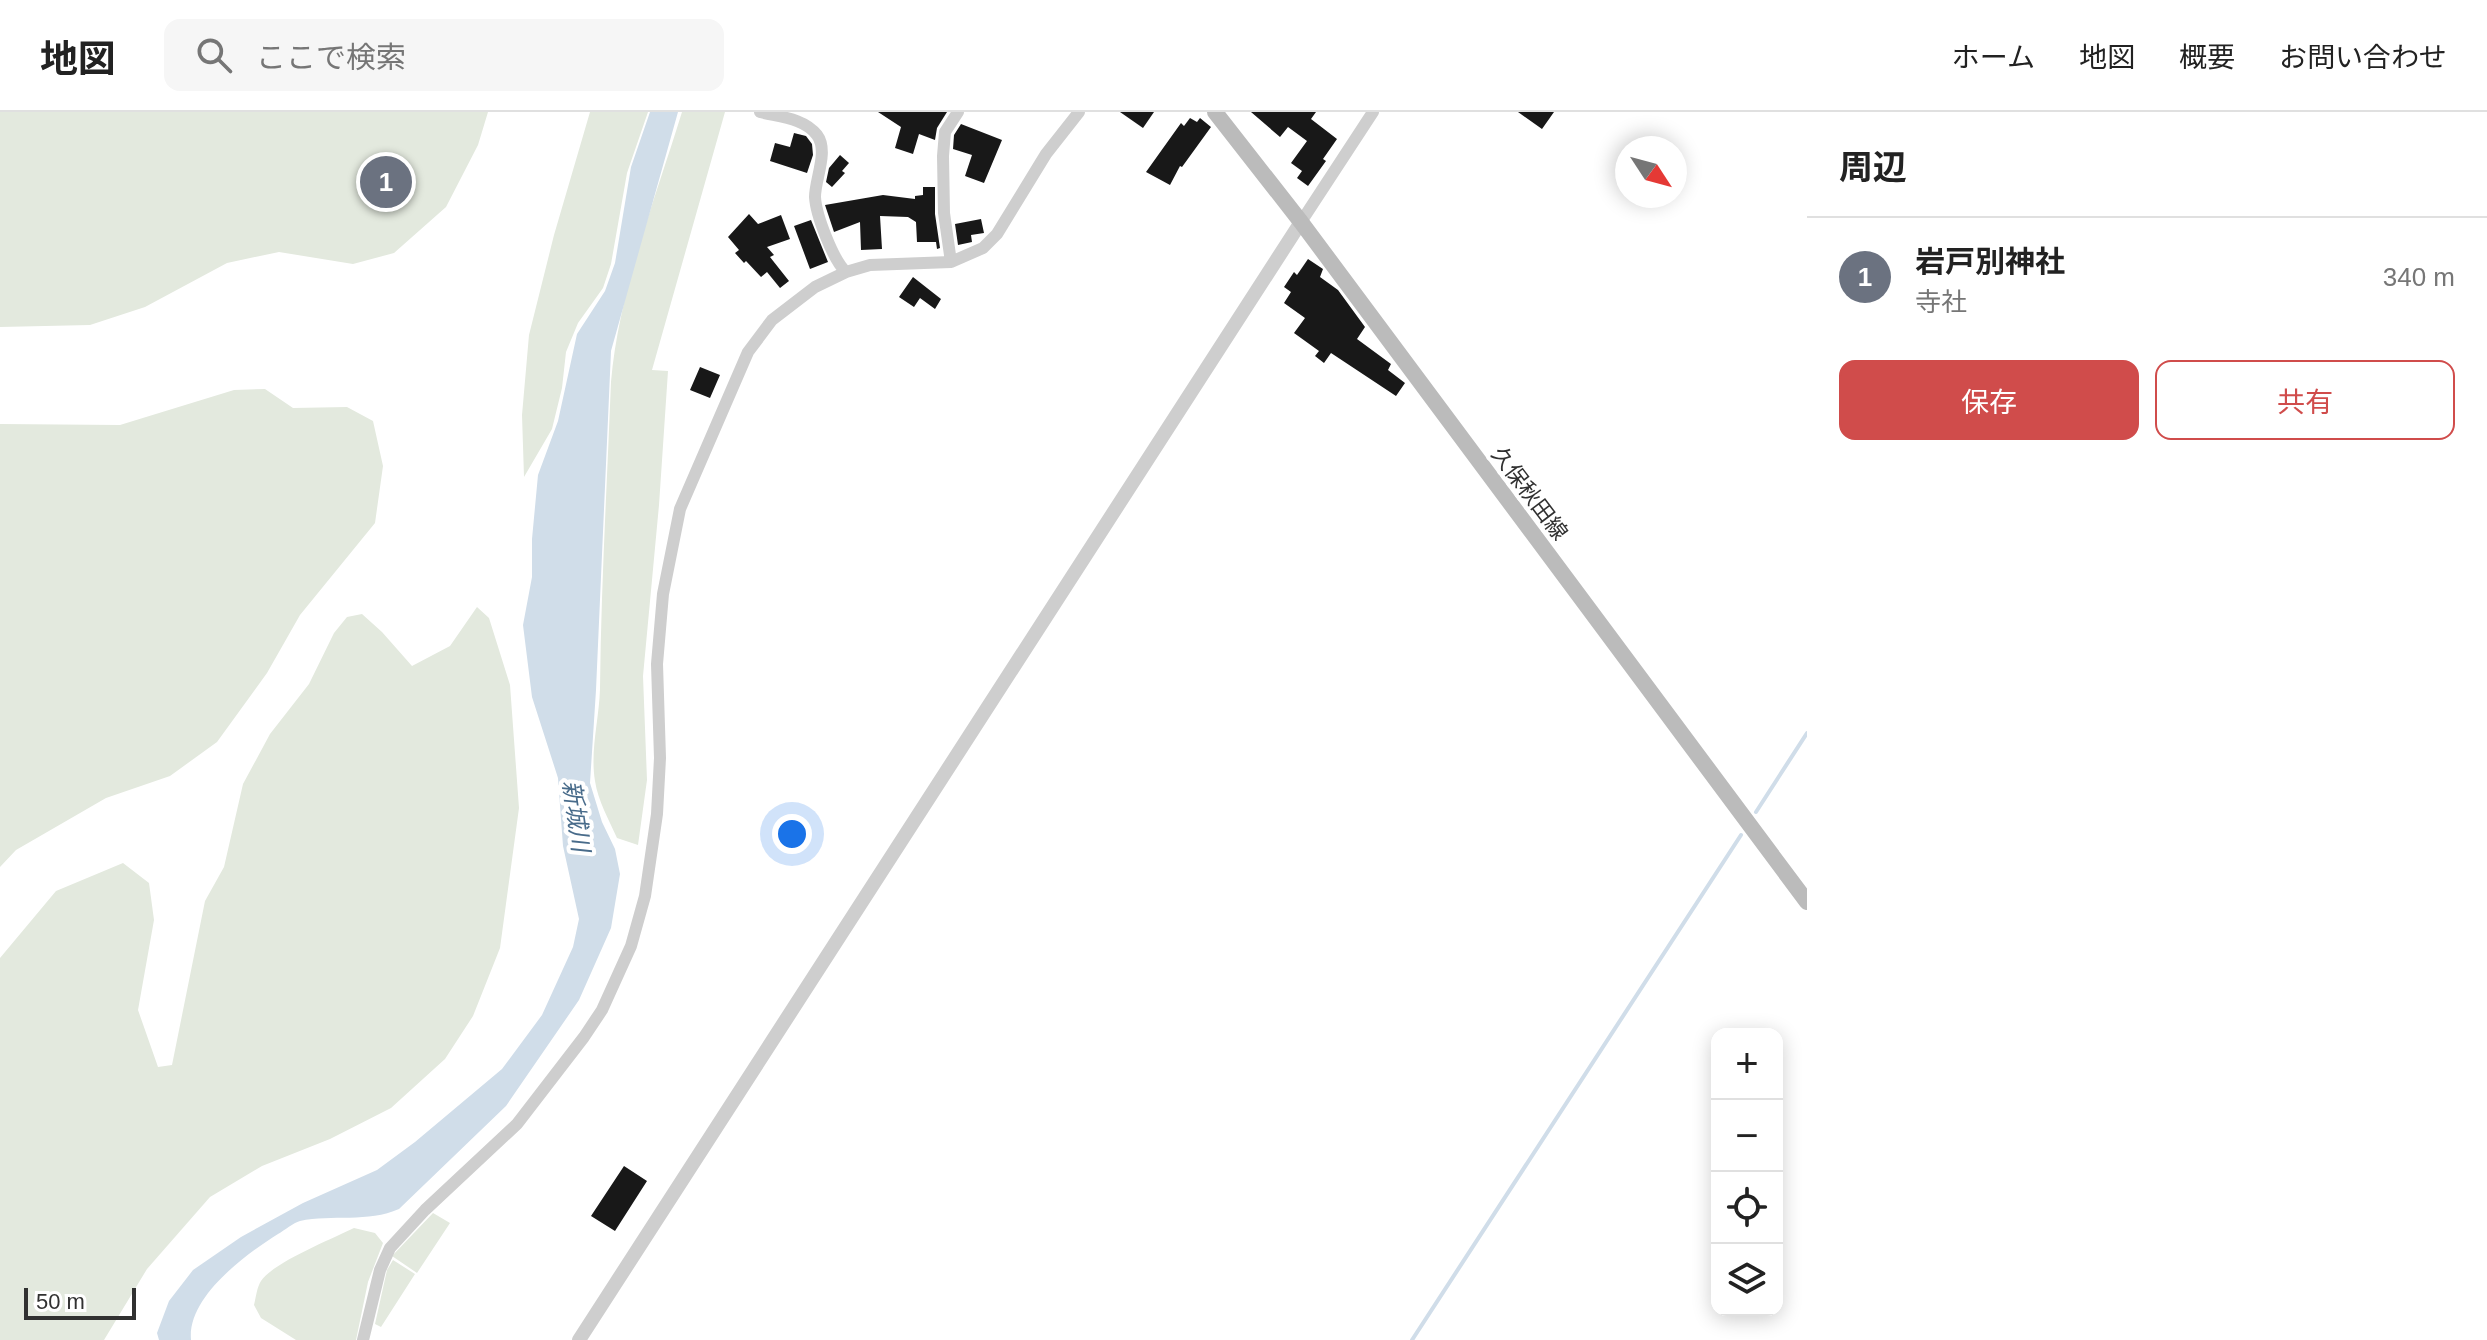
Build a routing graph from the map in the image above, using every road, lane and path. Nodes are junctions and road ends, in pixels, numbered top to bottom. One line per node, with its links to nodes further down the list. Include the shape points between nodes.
1 (760, 112): 6 (street)
2 (958, 112): 8 (street, via 945,132 943,156)
3 (1079, 112): 8 (street, via 997,234 983,248)
4 (1215, 112): 7 (main road, 久保秋田線)
5 (1373, 112): 7 (street)
6 (804, 117): 9 (street, via 822,145 815,198 839,266)
7 (1301, 222): 10 (main road, 久保秋田線); 12 (street)
8 (951, 262): 9 (street, via 870,265)
9 (846, 272): 11 (street, via 815,287 772,320 748,352 680,509 663,594 657,664 657,814 645,896 631,946 602,1010 526,1113 390,1248)
10 (1807, 902)
11 (363, 1340)
12 (579, 1340)

